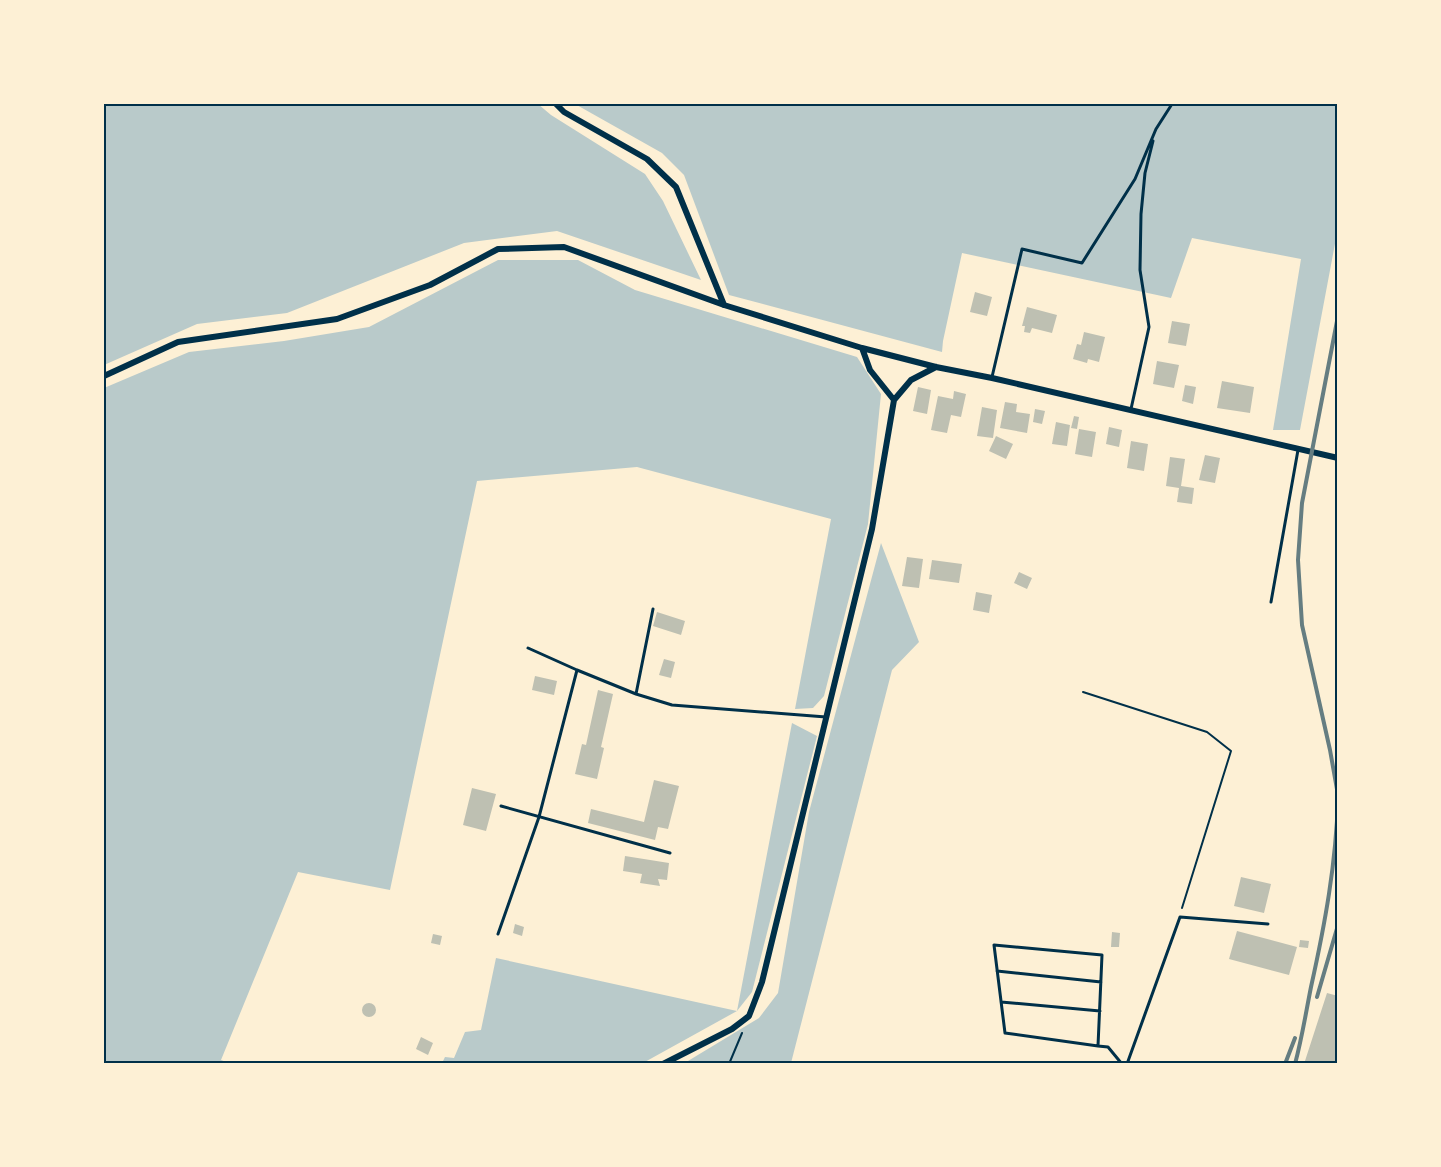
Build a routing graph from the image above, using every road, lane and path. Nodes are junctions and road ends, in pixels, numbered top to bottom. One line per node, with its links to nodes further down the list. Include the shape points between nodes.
1 (556, 104): 4 (street, via 647,159 676,187)
2 (1172, 104): 3 (lane)
3 (1156, 129): 8 (lane, via 1135,179 1082,263 1022,249); 10 (lane, via 1145,173 1141,214 1140,270 1149,327)
4 (724, 305): 5 (street); 7 (street, via 564,247 498,249 430,285 337,319 178,342)
5 (862, 348): 6 (street); 9 (street, via 870,370)
6 (936, 367): 8 (street); 9 (street, via 911,380)
7 (104, 376)
8 (992, 378): 10 (street)
9 (894, 400): 19 (street, via 872,529)
10 (1131, 411): 11 (street)
11 (1298, 450): 12 (street); 13 (lane)
12 (1338, 458)
13 (1271, 602)
14 (653, 609): 18 (lane)
15 (528, 648): 16 (lane)
16 (577, 670): 18 (lane); 21 (lane)
17 (1083, 692): 23 (path, via 1207,732 1231,751)
18 (636, 694): 19 (lane, via 672,705)
19 (826, 717): 30 (street, via 762,982)
20 (501, 806): 21 (lane)
21 (539, 817): 22 (lane); 25 (lane)
22 (670, 853)
23 (1180, 917): 24 (lane); 35 (lane)
24 (1268, 924)
25 (498, 934)
26 (997, 971): 27 (lane); 27 (lane, via 994,945 1102,955); 28 (lane)
27 (1101, 982): 29 (lane)
28 (1001, 1002): 29 (lane); 31 (lane, via 1005,1033)
29 (1100, 1011): 31 (lane)
30 (749, 1016): 32 (street, via 732,1029); 33 (path)
31 (1098, 1046): 34 (lane, via 1108,1047)
32 (663, 1064)
33 (729, 1064)
34 (1122, 1064)
35 (1127, 1064)

